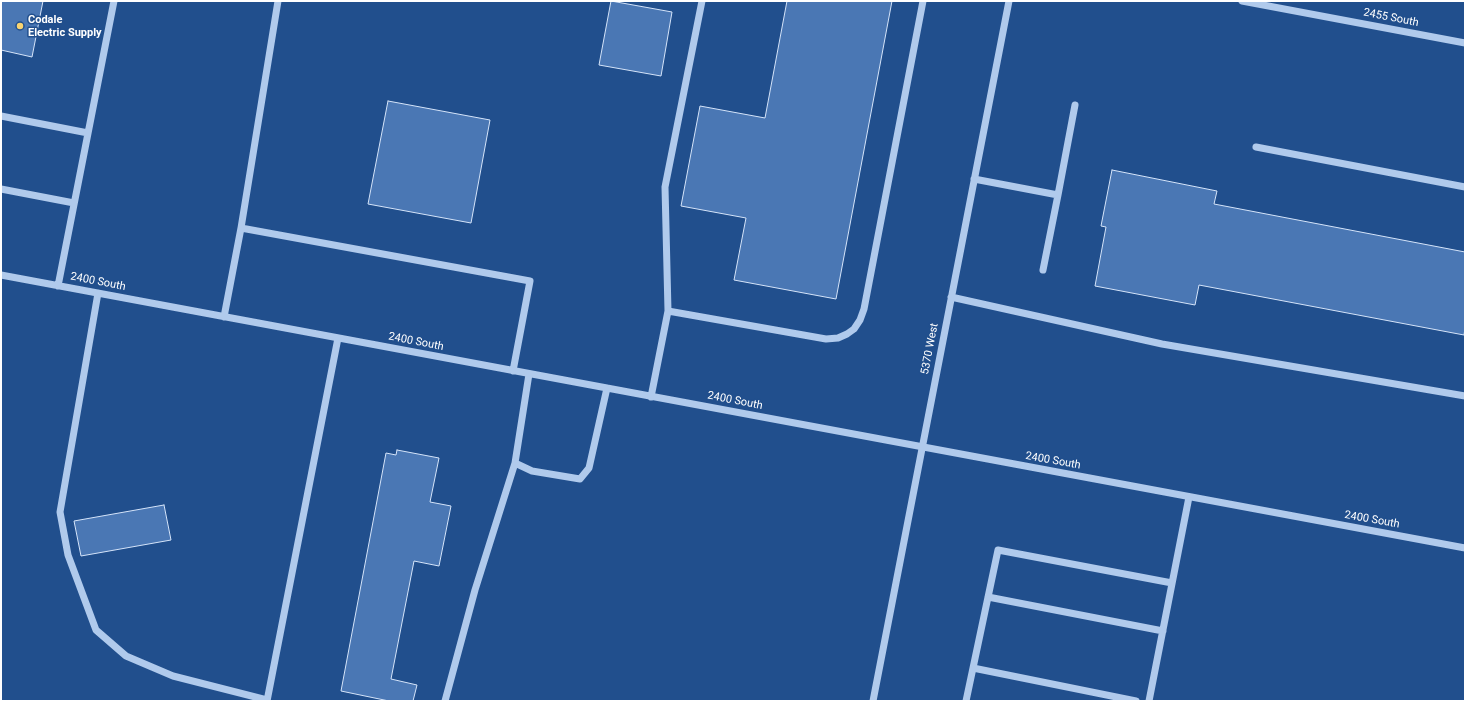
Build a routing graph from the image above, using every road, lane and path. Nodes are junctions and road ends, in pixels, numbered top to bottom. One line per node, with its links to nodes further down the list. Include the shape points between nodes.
1 (114, 1): 10 (street)
2 (278, 1): 17 (street)
3 (702, 1): 23 (street, via 665,187)
4 (923, 1): 23 (street, via 864,309 854,329 838,338 826,339)
5 (1009, 1): 12 (street, 5370 West)
6 (1242, 1): 7 (street, 2455 South)
7 (1465, 43)
8 (1076, 105): 15 (street)
9 (1, 116): 10 (street)
10 (88, 133): 16 (street)
11 (1256, 147): 13 (street)
12 (974, 179): 15 (street); 22 (street, 5370 West)
13 (1465, 187)
14 (1, 189): 16 (street)
15 (1058, 195): 18 (street)
16 (74, 203): 20 (street)
17 (241, 228): 24 (street); 26 (street, via 530,281)
18 (1043, 270)
19 (1, 275): 20 (street, 2400 South)
20 (58, 286): 21 (street, 2400 South)
21 (98, 293): 24 (street, 2400 South); 39 (street, via 60,512 68,556 96,630 126,656 173,676)
22 (951, 297): 29 (street, via 1162,344); 31 (street, 5370 West)
23 (668, 311): 30 (street)
24 (224, 317): 25 (street, 2400 South)
25 (338, 338): 26 (street, 2400 South); 39 (street)
26 (513, 371): 27 (street, 2400 South)
27 (530, 374): 28 (street, 2400 South); 32 (street)
28 (607, 388): 30 (street, 2400 South); 32 (street, via 589,468 580,479 532,472)
29 (1465, 396)
30 (651, 397): 31 (street, 2400 South)
31 (922, 448): 33 (street, 2400 South); 41 (street, 5370 West)
32 (515, 463): 40 (street, via 475,590)
33 (1189, 497): 34 (street, 2400 South); 35 (street)
34 (1465, 548)
35 (1172, 583): 36 (street, via 998,550); 37 (street)
36 (988, 597): 37 (street); 38 (street)
37 (1163, 631): 44 (street)
38 (973, 668): 42 (street); 43 (street)
39 (267, 700)
40 (446, 701)
41 (874, 701)
42 (966, 701)
43 (1136, 701)
44 (1149, 701)

